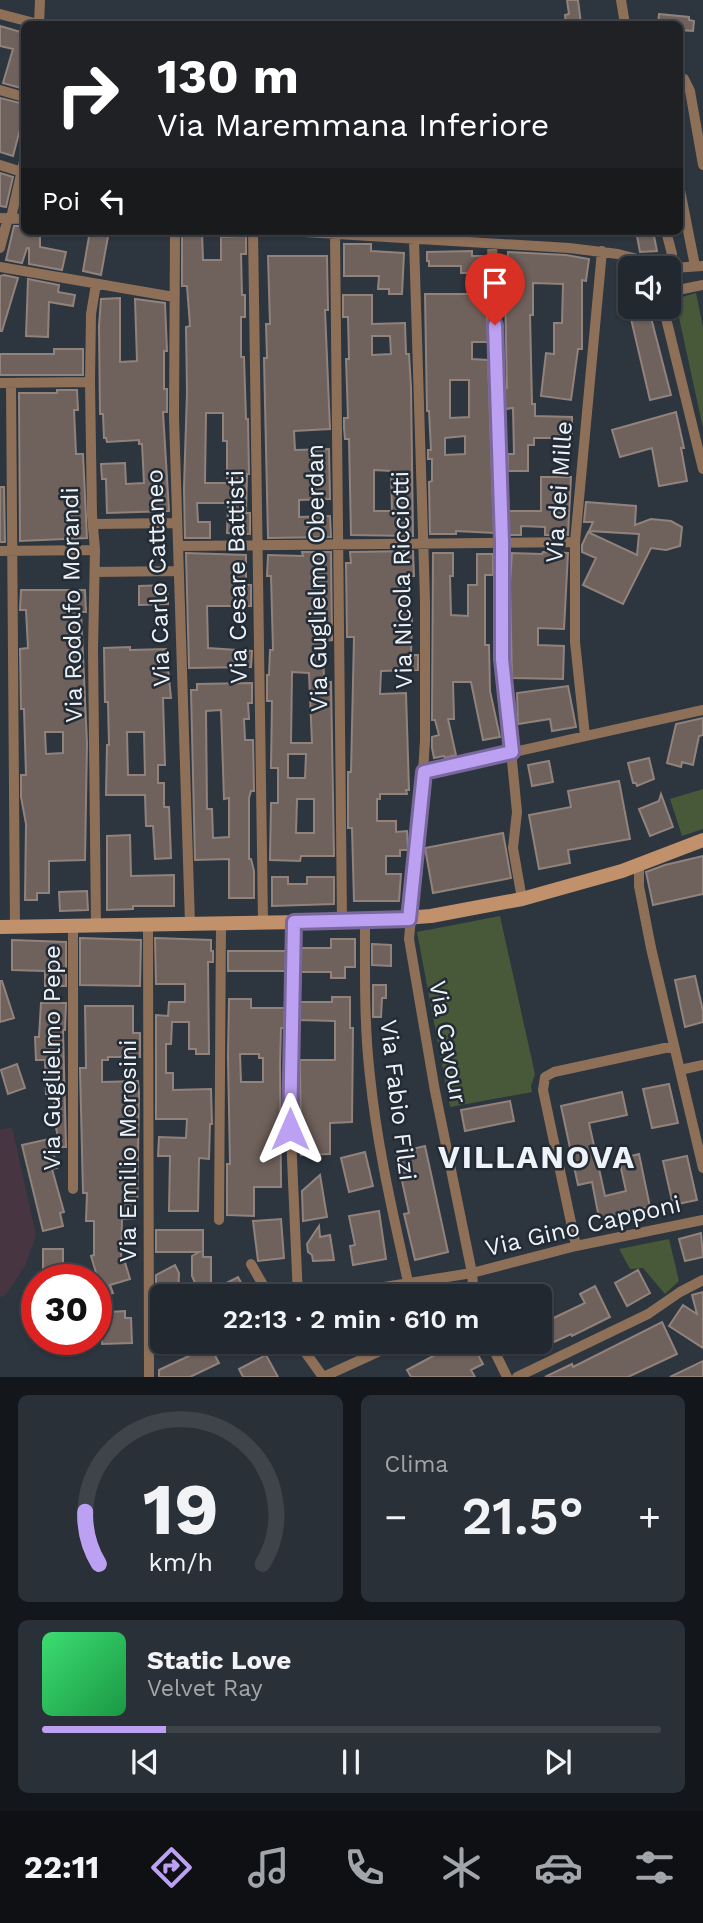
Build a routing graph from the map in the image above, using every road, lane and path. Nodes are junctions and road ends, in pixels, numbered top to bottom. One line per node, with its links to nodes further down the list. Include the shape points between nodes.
1 (40, 0): 5 (street)
2 (621, 0): 6 (street)
3 (0, 14): 4 (street)
4 (27, 21)
5 (39, 21)
6 (624, 21)
7 (683, 78): 9 (street)
8 (0, 90): 11 (street)
9 (690, 91): 10 (street); 13 (street)
10 (703, 92)
11 (21, 96)
12 (0, 165): 14 (street)
13 (703, 165)
14 (21, 167)
15 (21, 173): 17 (street)
16 (683, 201): 30 (street)
17 (6, 218): 25 (street)
18 (175, 235): 36 (street, Via Carlo Cattaneo)
19 (253, 235): 48 (street, Via Cesare Battisti)
20 (335, 235): 47 (street, Via Guglielmo Oberdan)
21 (358, 235): 23 (street)
22 (667, 235): 29 (street)
23 (414, 240): 24 (street); 44 (street, Via Nicola Ricciotti)
24 (492, 244): 26 (street); 45 (street)
25 (0, 248)
26 (602, 251): 27 (street); 46 (street, Via dei Mille)
27 (618, 254): 28 (street)
28 (625, 256)
29 (672, 256)
30 (699, 266): 32 (street); 34 (street)
31 (0, 267): 33 (street)
32 (681, 267)
33 (96, 284): 36 (street); 38 (street, Via Rodolfo Morandi, via 90,314)
34 (703, 285): 35 (street)
35 (681, 289)
36 (174, 297): 42 (street, Via Carlo Cattaneo)
37 (666, 319): 41 (street)
38 (90, 382): 40 (street); 43 (street, Via Rodolfo Morandi)
39 (0, 383): 40 (street)
40 (11, 383): 51 (street)
41 (703, 469)
42 (177, 523): 43 (street); 49 (street, Via Carlo Cattaneo)
43 (94, 524): 50 (street, Via Rodolfo Morandi)
44 (423, 542): 45 (street); 47 (street); 57 (street, Via Nicola Ricciotti)
45 (502, 542): 46 (street); 56 (street, via 502,659)
46 (575, 542): 55 (street, Via dei Mille, via 575,650)
47 (338, 544): 48 (street); 62 (street, Via Guglielmo Oberdan)
48 (258, 545): 49 (street); 64 (street, Via Cesare Battisti)
49 (178, 547): 52 (street, Via Carlo Cattaneo)
50 (95, 550): 51 (street); 53 (street, Via Rodolfo Morandi)
51 (6, 551): 71 (street)
52 (178, 571): 53 (street); 67 (street, Via Carlo Cattaneo)
53 (95, 572): 69 (street, Via Rodolfo Morandi)
54 (703, 710): 55 (street)
55 (585, 736): 56 (street)
56 (512, 752): 57 (street); 60 (street, via 517,815 513,848)
57 (424, 772): 61 (street, Via Nicola Ricciotti)
58 (703, 841): 59 (main road)
59 (639, 866): 60 (main road); 73 (street, via 651,948)
60 (522, 899): 61 (main road)
61 (409, 919): 63 (main road); 82 (street, Via Cavour, via 412,963)
62 (342, 921): 63 (main road); 65 (main road)
63 (365, 921): 84 (street, Via Fabio Filzi, via 371,1091)
64 (263, 922): 65 (main road); 66 (main road)
65 (294, 922): 86 (street, via 290,1112)
66 (221, 923): 67 (main road); 78 (street)
67 (190, 924): 68 (main road)
68 (148, 925): 69 (main road); 92 (street, Via Emilio Morosini)
69 (96, 926): 72 (main road)
70 (0, 927): 71 (main road)
71 (15, 927): 72 (main road)
72 (74, 927): 77 (street, Via Guglielmo Pepe)
73 (674, 1046): 75 (street); 80 (street, via 545,1077 543,1090)
74 (703, 1065): 75 (street)
75 (680, 1070): 76 (street)
76 (703, 1168)
77 (73, 1189)
78 (219, 1220)
79 (703, 1220): 80 (street, Via Gino Capponi)
80 (576, 1247): 82 (street, Via Gino Capponi)
81 (251, 1264): 85 (street)
82 (472, 1273): 84 (street, Via Gino Capponi); 88 (street, Via Cavour)
83 (703, 1280): 95 (street, via 648,1314)
84 (408, 1282): 87 (street, Via Gino Capponi)
85 (263, 1284)
86 (297, 1284)
87 (396, 1284)
88 (473, 1284)
89 (307, 1354): 93 (street)
90 (374, 1354): 93 (street)
91 (496, 1354): 94 (street)
92 (149, 1377)
93 (323, 1377)
94 (507, 1377)
95 (517, 1377)

